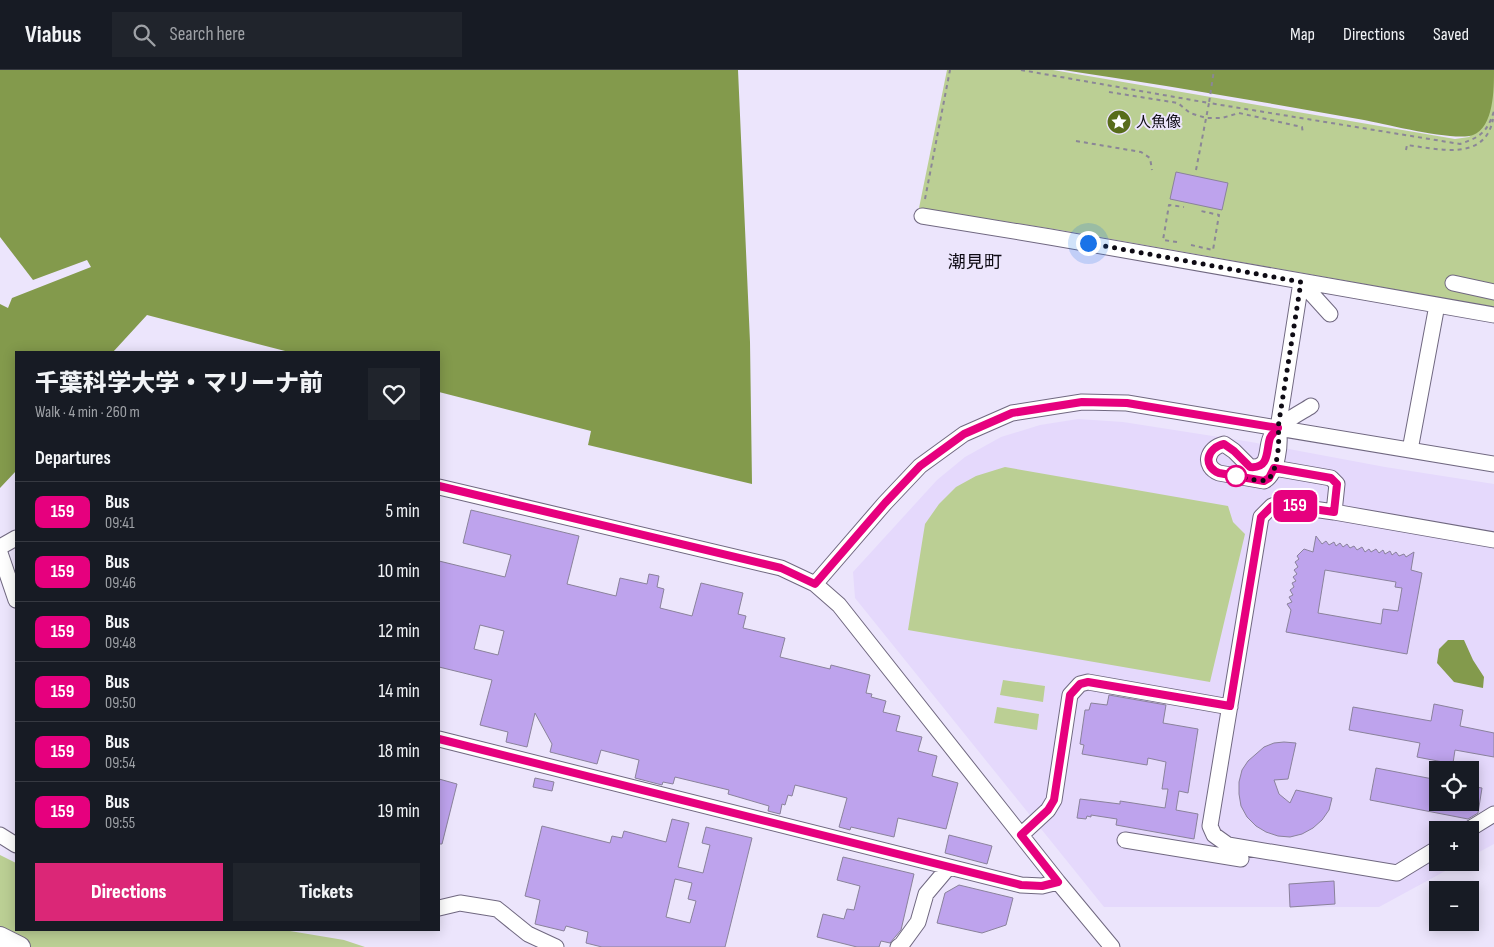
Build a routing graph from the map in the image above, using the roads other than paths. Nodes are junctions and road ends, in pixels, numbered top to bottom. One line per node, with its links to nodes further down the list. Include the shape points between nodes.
1 (922, 216): 2 (street)
2 (1301, 282): 4 (street); 5 (street); 8 (street)
3 (1494, 292): 4 (street, via 1456,284)
4 (1443, 306): 6 (street); 9 (street)
5 (1330, 314)
6 (1494, 315)
7 (1311, 406): 8 (street)
8 (1278, 428): 9 (street); 11 (street, via 1280,438); 11 (street, via 1271,436 1267,460 1262,465 1250,467 1224,444 1214,448 1208,458 1214,471 1264,481); 18 (street, via 1127,403 1082,402 1012,413 964,434 920,466)
9 (1410, 450): 10 (street)
10 (1494, 464)
11 (1274, 468): 13 (street, via 1331,478 1337,484)
12 (440, 486): 18 (street, via 781,568)
13 (1334, 512): 15 (street); 20 (street, via 1278,504 1261,517)
14 (15, 539): 16 (street)
15 (1494, 540)
16 (0, 547)
17 (0, 553): 19 (street)
18 (815, 584): 25 (street, via 840,605)
19 (15, 597)
20 (1230, 706): 25 (street, via 1088,682 1080,684 1070,695 1054,800); 28 (street, via 1210,826 1220,840 1228,845 1397,873)
21 (440, 739): 30 (street)
22 (1494, 814): 23 (street)
23 (1479, 823)
24 (0, 835): 27 (street)
25 (1021, 835): 31 (street)
26 (1125, 840): 29 (street)
27 (15, 844)
28 (1429, 853)
29 (1242, 860)
30 (948, 868): 31 (street, via 1021,885 1042,886); 36 (street, via 926,894 918,922)
31 (1058, 882): 37 (street)
32 (440, 908): 35 (street, via 460,903 497,909 528,934)
33 (0, 937): 34 (main road)
34 (20, 947)
35 (556, 947)
36 (898, 947)
37 (1112, 947)

